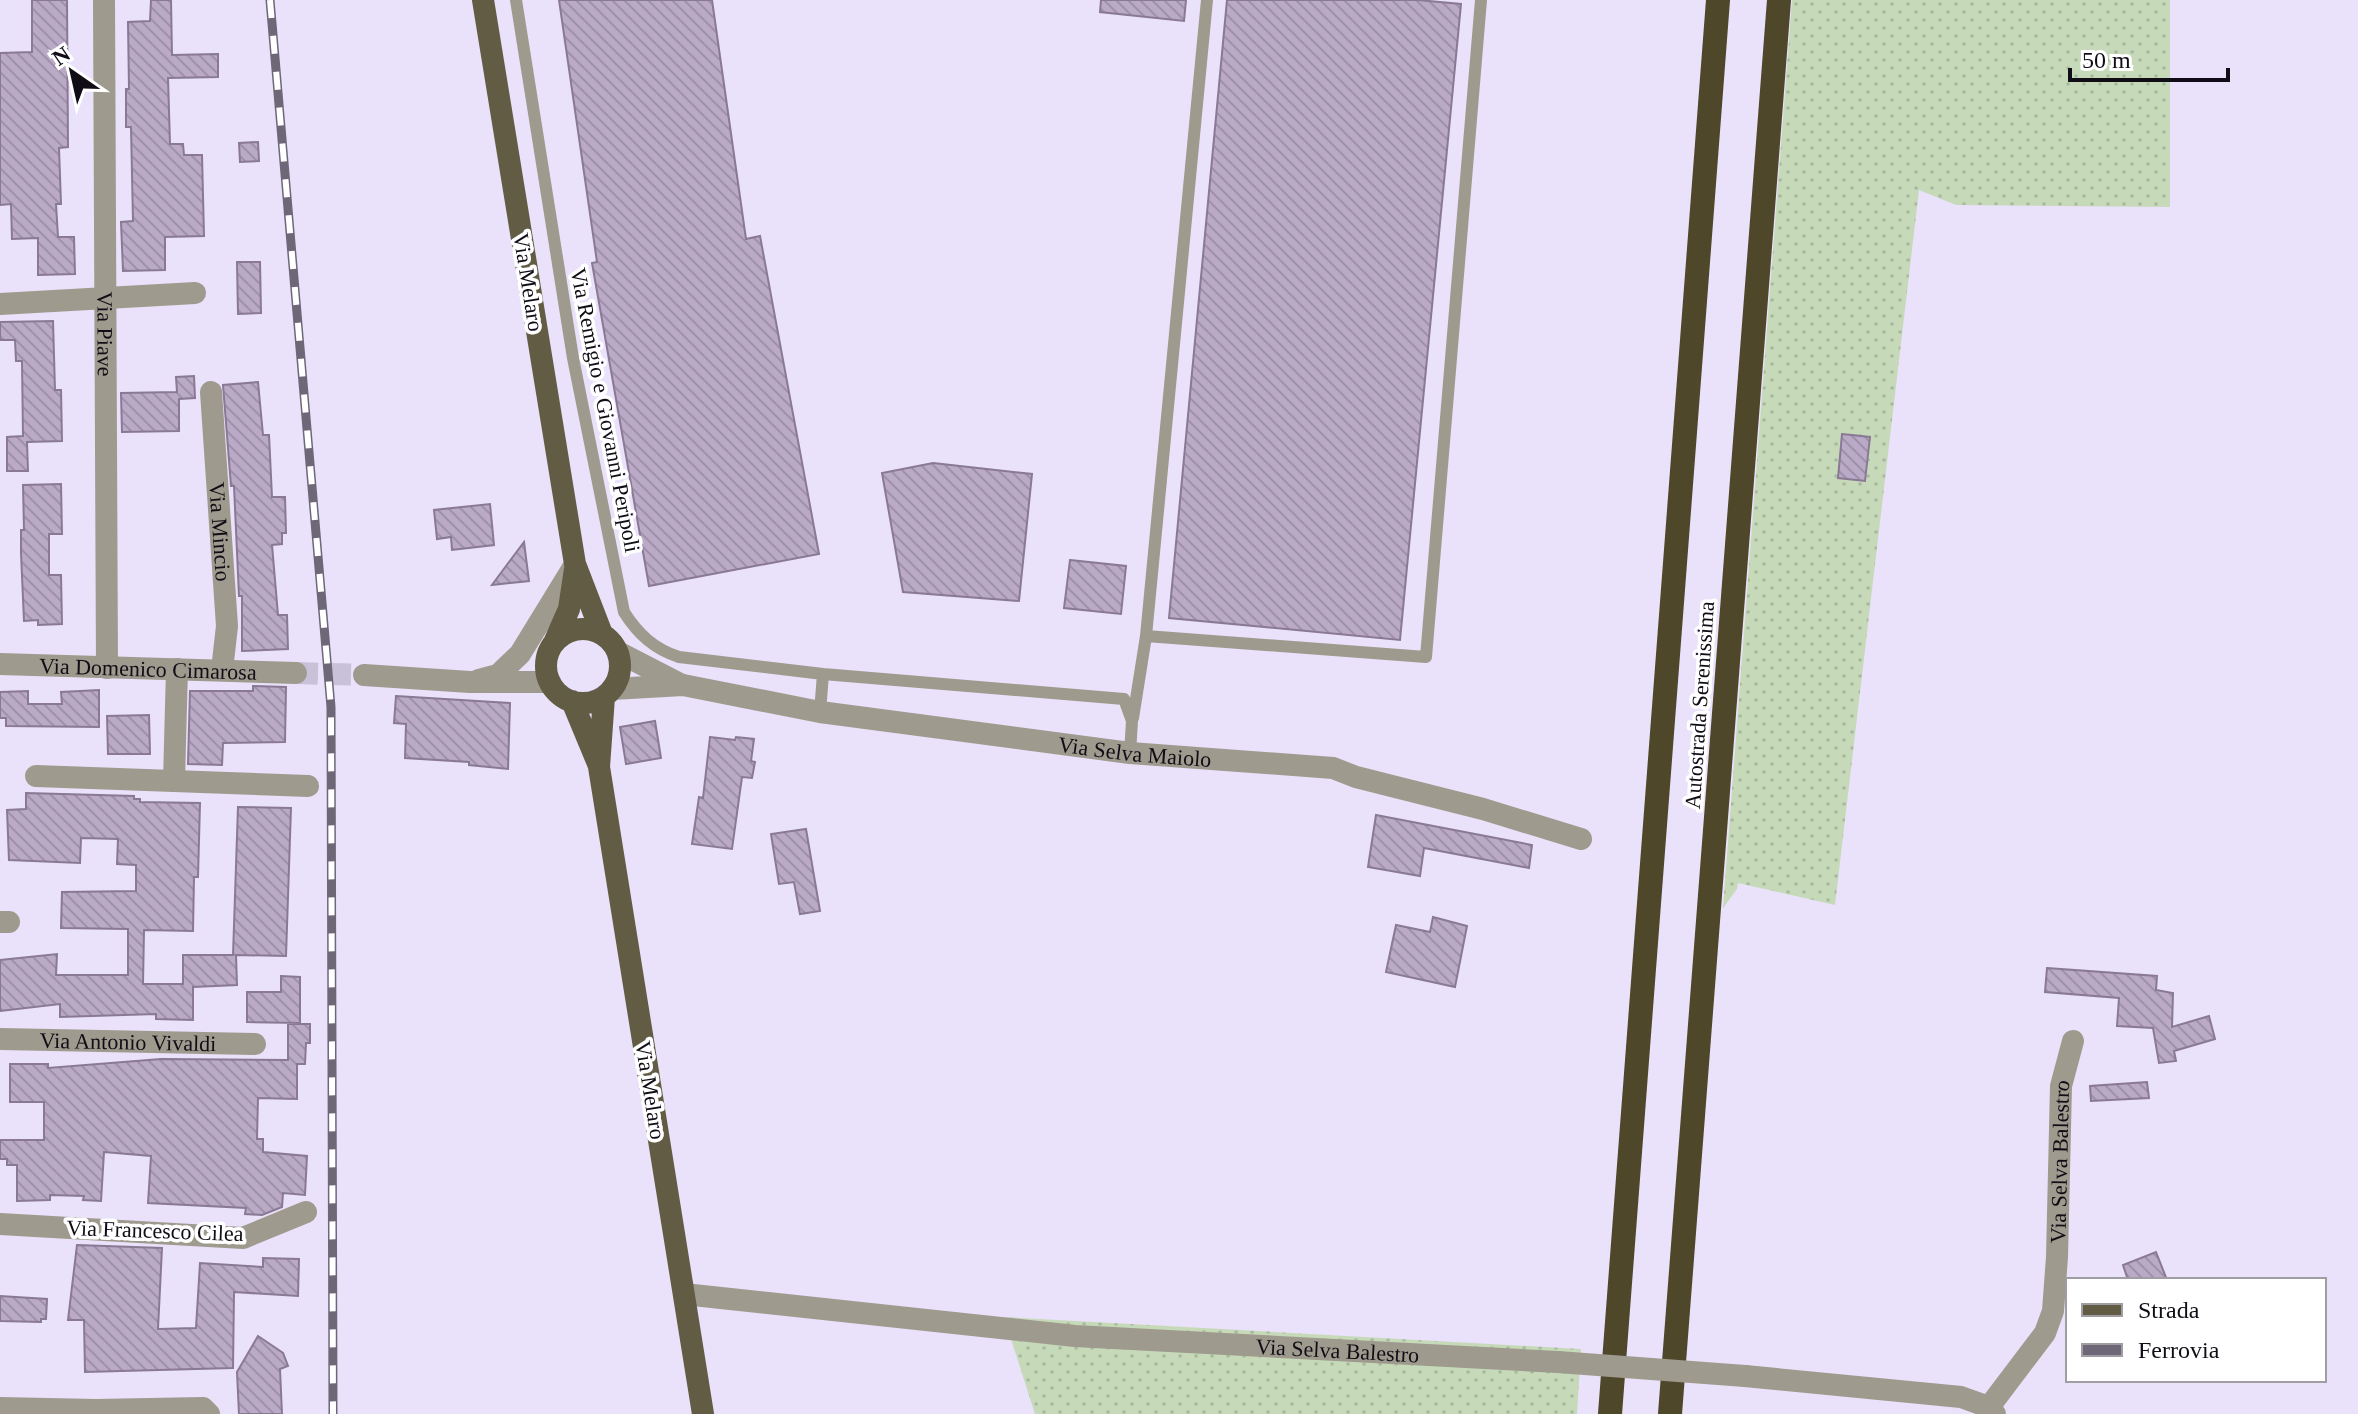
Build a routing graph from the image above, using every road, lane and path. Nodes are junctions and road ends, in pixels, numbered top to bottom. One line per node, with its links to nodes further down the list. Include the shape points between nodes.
1 (104, 0): 9 (street, Via Piave)
2 (483, 0): 12 (main road, Via Melaro)
3 (516, 0): 22 (lane, Via Remigio e Giovanni Peripoli, via 573,358 624,612 662,652)
4 (1207, 0): 14 (lane)
5 (1481, 0): 14 (lane, via 1426,657)
6 (1718, 0): 48 (highway, Autostrada Serenissima)
7 (1779, 0): 49 (highway, Autostrada Serenissima)
8 (195, 293): 9 (street)
9 (105, 300): 10 (street); 18 (street, Via Piave)
10 (0, 304)
11 (211, 392): 20 (street, Via Mincio, via 227,626)
12 (575, 564): 13 (main road, Via Melaro); 15 (main road, Via Melaro, via 569,609); 24 (street, via 520,654 498,675)
13 (602, 634): 15 (main road, via 580,629 559,637); 16 (main road, Via Melaro)
14 (1146, 636): 30 (lane)
15 (552, 646): 25 (main road, Via Melaro, via 546,670)
16 (618, 652): 26 (street, Via Selva Maiolo); 27 (main road, Via Melaro, via 620,671)
17 (0, 664): 18 (street, Via Domenico Cimarosa)
18 (107, 668): 19 (street, Via Domenico Cimarosa)
19 (177, 669): 20 (street, Via Domenico Cimarosa); 34 (street)
20 (222, 670): 21 (street, Via Domenico Cimarosa)
21 (296, 673)
22 (823, 674): 29 (lane); 30 (lane, Via Remigio e Giovanni Peripoli, via 1124,699)
23 (364, 675): 24 (street)
24 (470, 682): 25 (street)
25 (550, 682): 28 (main road, Via Melaro)
26 (683, 685): 27 (street, Via Selva Maiolo); 29 (street, Via Selva Maiolo)
27 (608, 693): 28 (main road, via 583,703); 32 (main road, Via Melaro)
28 (572, 701): 32 (main road, Via Melaro)
29 (820, 712): 31 (street, Via Selva Maiolo)
30 (1132, 721): 31 (lane)
31 (1130, 753): 36 (street, Via Selva Maiolo, via 1333,768)
32 (599, 767): 42 (main road, Via Melaro)
33 (36, 776): 34 (street)
34 (174, 781): 35 (street)
35 (308, 786)
36 (1581, 839)
37 (0, 1039): 39 (street, Via Antonio Vivaldi)
38 (2073, 1041): 44 (street, Via Selva Balestro, via 2061,1086 2053,1311 2045,1333)
39 (255, 1044)
40 (306, 1212): 41 (street, Via Francesco Cilea, via 243,1238)
41 (0, 1224)
42 (684, 1294): 44 (street, Via Selva Balestro, bridge, via 1075,1336 1745,1376 1961,1397); 47 (main road, Via Melaro)
43 (0, 1408): 45 (street)
44 (1992, 1410)
45 (96, 1412): 46 (street, via 203,1408)
46 (209, 1414)
47 (703, 1414)
48 (1610, 1414)
49 (1670, 1414)

